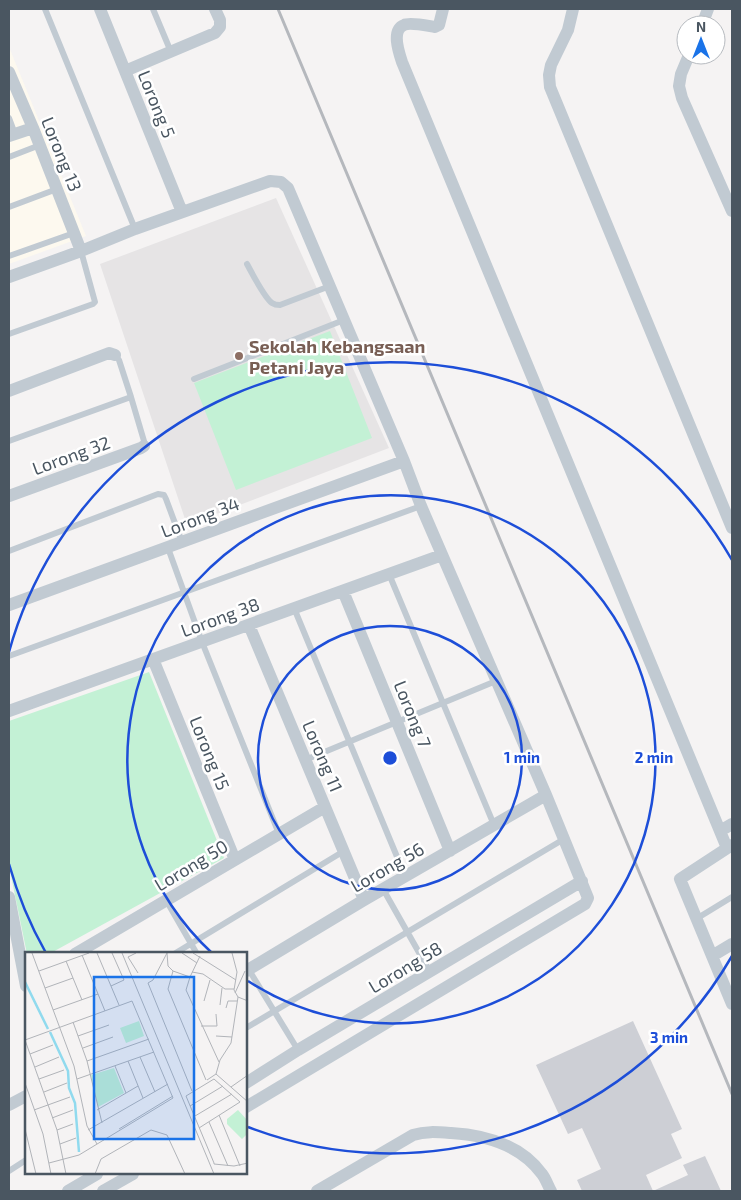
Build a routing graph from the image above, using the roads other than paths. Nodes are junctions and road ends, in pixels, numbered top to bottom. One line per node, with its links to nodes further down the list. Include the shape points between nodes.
1 (45, 9): 20 (lane)
2 (100, 9): 9 (street, Lorong 5)
3 (153, 9): 7 (lane)
4 (215, 9): 7 (street, via 220,20 220,27 215,32)
5 (443, 9): 62 (street, via 439,25 435,27 409,24 398,30 402,62)
6 (573, 9): 38 (street, via 568,30 551,65 550,87)
7 (171, 52): 9 (street)
8 (685, 65): 18 (street, via 679,86 682,98)
9 (125, 71): 19 (street, Lorong 5)
10 (9, 72): 12 (street, Lorong 13)
11 (9, 118): 13 (lane)
12 (33, 128): 13 (street); 14 (street, Lorong 13)
13 (12, 135)
14 (40, 146): 15 (lane); 16 (street, Lorong 13)
15 (9, 157)
16 (57, 189): 17 (lane); 21 (street, Lorong 13)
17 (9, 207)
18 (732, 211)
19 (182, 212): 20 (street); 26 (street, via 270,181 281,182 288,188)
20 (135, 229): 22 (street)
21 (74, 233): 22 (street, Lorong 13); 23 (lane)
22 (81, 251): 25 (street); 28 (lane, via 96,302)
23 (9, 256)
24 (247, 264): 26 (lane, via 275,305)
25 (9, 277)
26 (330, 286): 27 (street)
27 (344, 320): 30 (lane); 35 (street)
28 (9, 334)
29 (115, 355): 31 (street, via 109,353); 32 (lane)
30 (194, 379)
31 (9, 391)
32 (132, 397): 33 (lane); 34 (lane)
33 (9, 441)
34 (144, 446): 36 (street, Lorong 32)
35 (404, 461): 37 (street); 39 (street, Lorong 34)
36 (9, 496)
37 (421, 506): 42 (street); 45 (lane)
38 (732, 528)
39 (182, 542): 40 (street, Lorong 34); 41 (lane, via 164,495 158,494)
40 (168, 548): 45 (lane); 46 (street, Lorong 34)
41 (9, 551)
42 (442, 555): 43 (street, Lorong 38); 52 (street)
43 (389, 574): 44 (street, Lorong 38); 53 (lane)
44 (343, 591): 47 (street, Lorong 38); 55 (street, Lorong 7)
45 (184, 592): 49 (lane); 50 (lane)
46 (9, 606)
47 (294, 608): 48 (street, Lorong 38); 56 (lane)
48 (249, 625): 49 (street, Lorong 38); 57 (street, Lorong 11)
49 (202, 642): 51 (street, Lorong 38); 63 (lane)
50 (9, 656)
51 (153, 659): 54 (street, Lorong 38); 68 (street, Lorong 15)
52 (496, 681): 53 (lane); 58 (street)
53 (443, 703): 55 (lane); 61 (lane)
54 (9, 711)
55 (397, 722): 56 (lane); 66 (street, Lorong 7)
56 (349, 742): 57 (lane); 69 (lane)
57 (305, 760): 59 (street, Lorong 11)
58 (546, 795): 61 (street, Lorong 56); 64 (street)
59 (325, 807): 63 (street, Lorong 50); 67 (street, Lorong 11)
60 (732, 824): 62 (street)
61 (494, 826): 66 (street, Lorong 56)
62 (720, 832): 65 (street)
63 (279, 834): 68 (street, Lorong 50)
64 (564, 839): 70 (street); 78 (lane)
65 (730, 847): 76 (street, via 680,879)
66 (450, 851): 69 (street, Lorong 56)
67 (344, 852): 75 (street, Lorong 11); 79 (lane)
68 (235, 860): 74 (street, Lorong 50)
69 (405, 876): 71 (street, Lorong 56)
70 (582, 881): 87 (street, Lorong 58); 96 (street, via 588,898 585,904)
71 (383, 889): 75 (street, Lorong 56); 78 (lane)
72 (9, 897): 77 (street)
73 (732, 897): 76 (lane)
74 (166, 900): 79 (lane); 81 (street, Lorong 50)
75 (364, 900): 85 (street, Lorong 56)
76 (696, 919): 84 (street)
77 (11, 923): 88 (street)
78 (408, 932): 87 (lane); 90 (lane)
79 (191, 943): 82 (lane); 83 (lane)
80 (732, 944): 84 (street)
81 (78, 952)
82 (177, 952)
83 (197, 952)
84 (712, 956): 89 (street)
85 (248, 970)
86 (248, 972): 90 (lane)
87 (430, 972): 92 (street, Lorong 58)
88 (25, 980)
89 (731, 997)
90 (274, 1011): 91 (lane); 92 (lane)
91 (248, 1027)
92 (298, 1050): 93 (street, Lorong 58)
93 (248, 1082)
94 (25, 1097): 95 (street)
95 (9, 1105)
96 (248, 1106)
97 (25, 1161): 98 (lane)
98 (9, 1171)
99 (96, 1175): 101 (street)
100 (131, 1175): 102 (street)
101 (76, 1189)
102 (103, 1191)
103 (317, 1191): 104 (street, via 423,1132 466,1134 498,1141 525,1156 543,1174)
104 (551, 1191)

